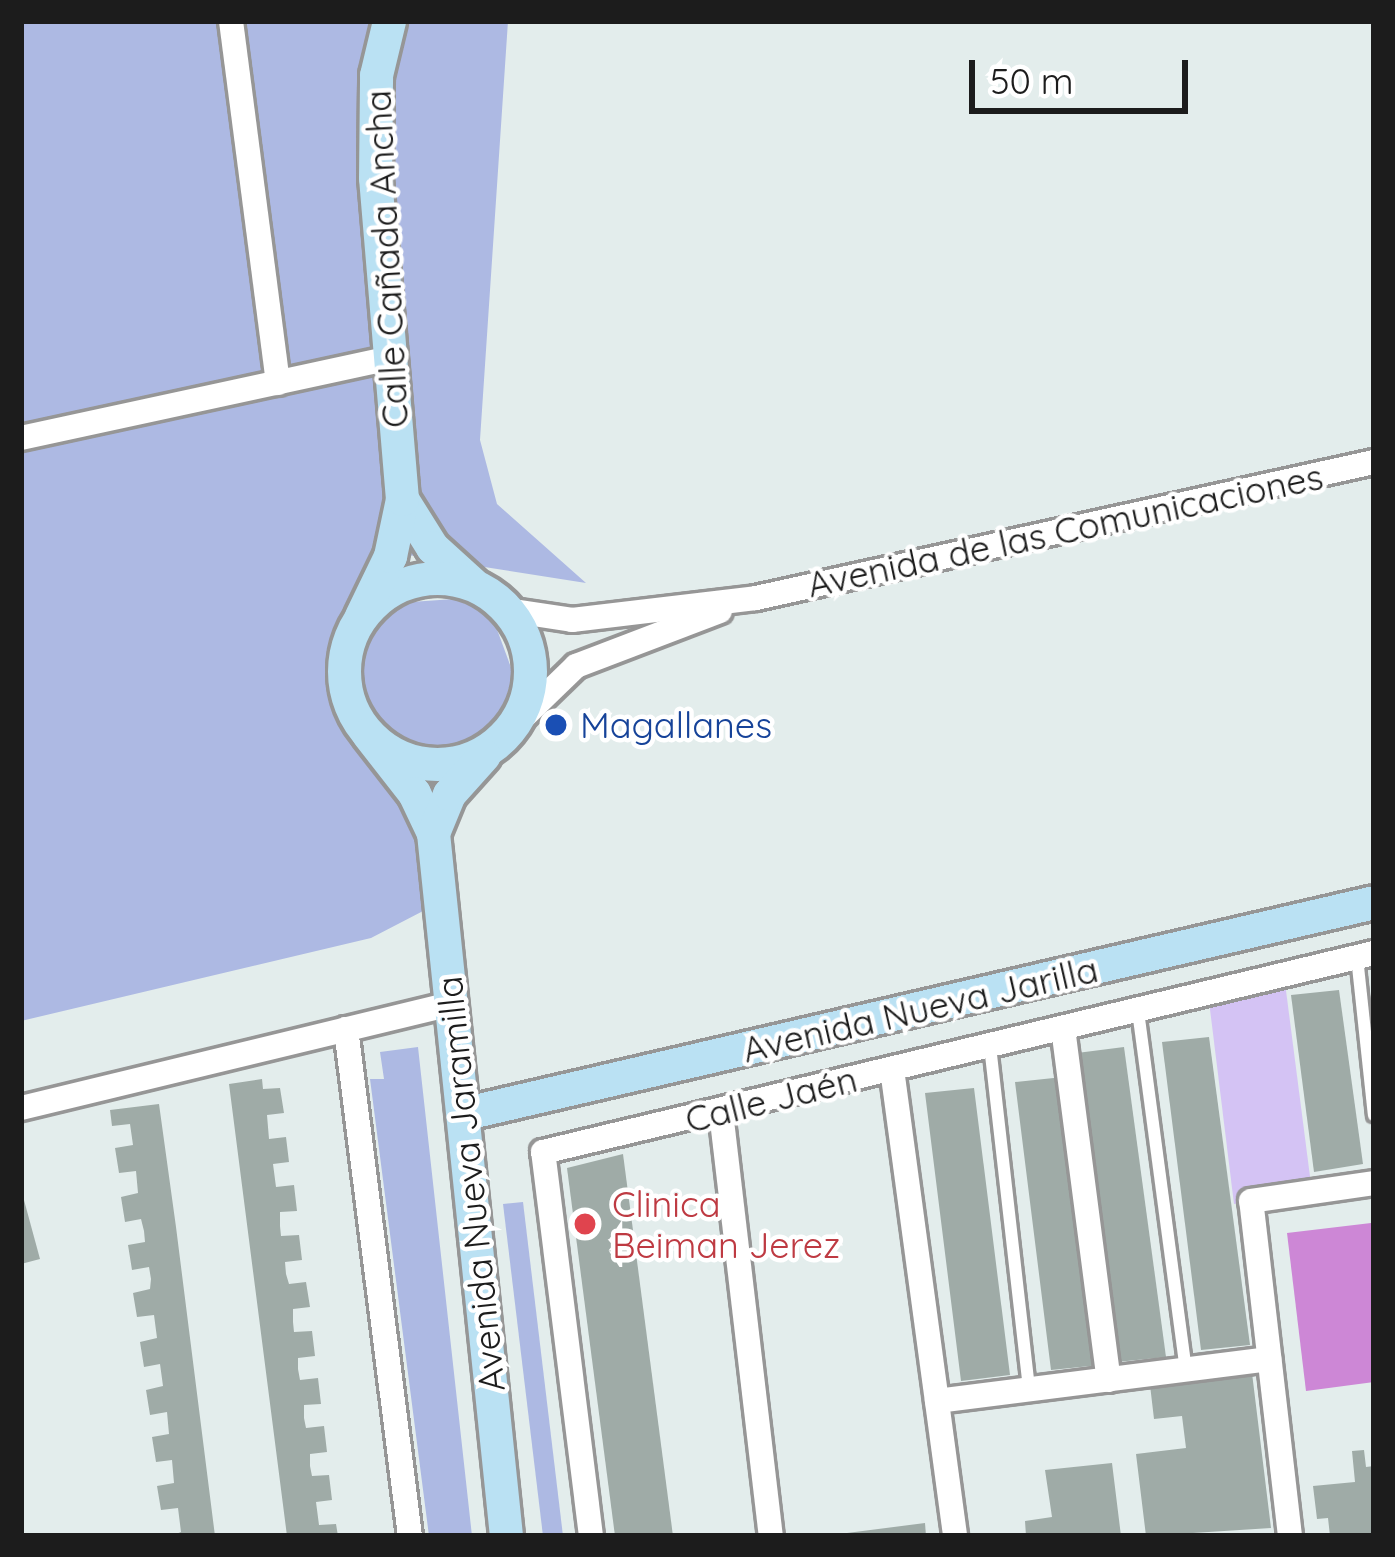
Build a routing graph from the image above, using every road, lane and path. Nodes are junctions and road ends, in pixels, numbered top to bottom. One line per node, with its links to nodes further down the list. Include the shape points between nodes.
1 (231, 21): 4 (street)
2 (389, 21): 3 (street, Calle Cañada Ancha, via 376,75 375,178)
3 (386, 359): 4 (street); 7 (street, Calle Cañada Ancha)
4 (278, 383): 5 (street)
5 (21, 438)
6 (1374, 462): 9 (street, Avenida de las Comunicaciones)
7 (402, 499): 8 (street, Calle Cañada Ancha, via 432,547); 11 (street, Calle Cañada Ancha, via 390,556)
8 (478, 588): 10 (street); 11 (street, via 440,579 401,584)
9 (756, 598): 10 (street, Avenida de las Comunicaciones, via 572,620); 13 (street, Avenida de las Comunicaciones, via 576,666)
10 (507, 610): 13 (street, via 529,656 530,682)
11 (361, 616): 12 (street, via 343,676)
12 (368, 734): 13 (street, via 424,763); 14 (street, Avenida Nueva Jaramilla, via 414,793)
13 (499, 740): 14 (street, via 449,794)
14 (433, 833): 17 (street, Avenida Nueva Jaramilla)
15 (1374, 902): 25 (street, Avenida Nueva Jarilla)
16 (1366, 955): 18 (street, Calle Jaén); 26 (lane)
17 (451, 1004): 20 (street); 25 (street, Avenida Nueva Jaramilla)
18 (1138, 1011): 19 (street, Calle Jaén); 29 (lane)
19 (1063, 1028): 21 (street, Calle Jaén); 30 (street)
20 (346, 1029): 23 (street); 33 (street)
21 (990, 1046): 22 (street, Calle Jaén); 31 (lane)
22 (892, 1069): 24 (street, Calle Jaén); 32 (street)
23 (21, 1108)
24 (721, 1112): 35 (street, Calle Jaén, via 543,1152); 36 (street)
25 (466, 1113): 34 (street, Avenida Nueva Jaramilla)
26 (1374, 1115)
27 (1374, 1184): 28 (street, via 1251,1201)
28 (1270, 1359): 29 (street); 38 (street)
29 (1186, 1371): 30 (street)
30 (1108, 1380): 31 (street)
31 (1029, 1391): 32 (street)
32 (937, 1401): 37 (street)
33 (410, 1536)
34 (506, 1536)
35 (591, 1536)
36 (771, 1536)
37 (956, 1536)
38 (1290, 1536)

